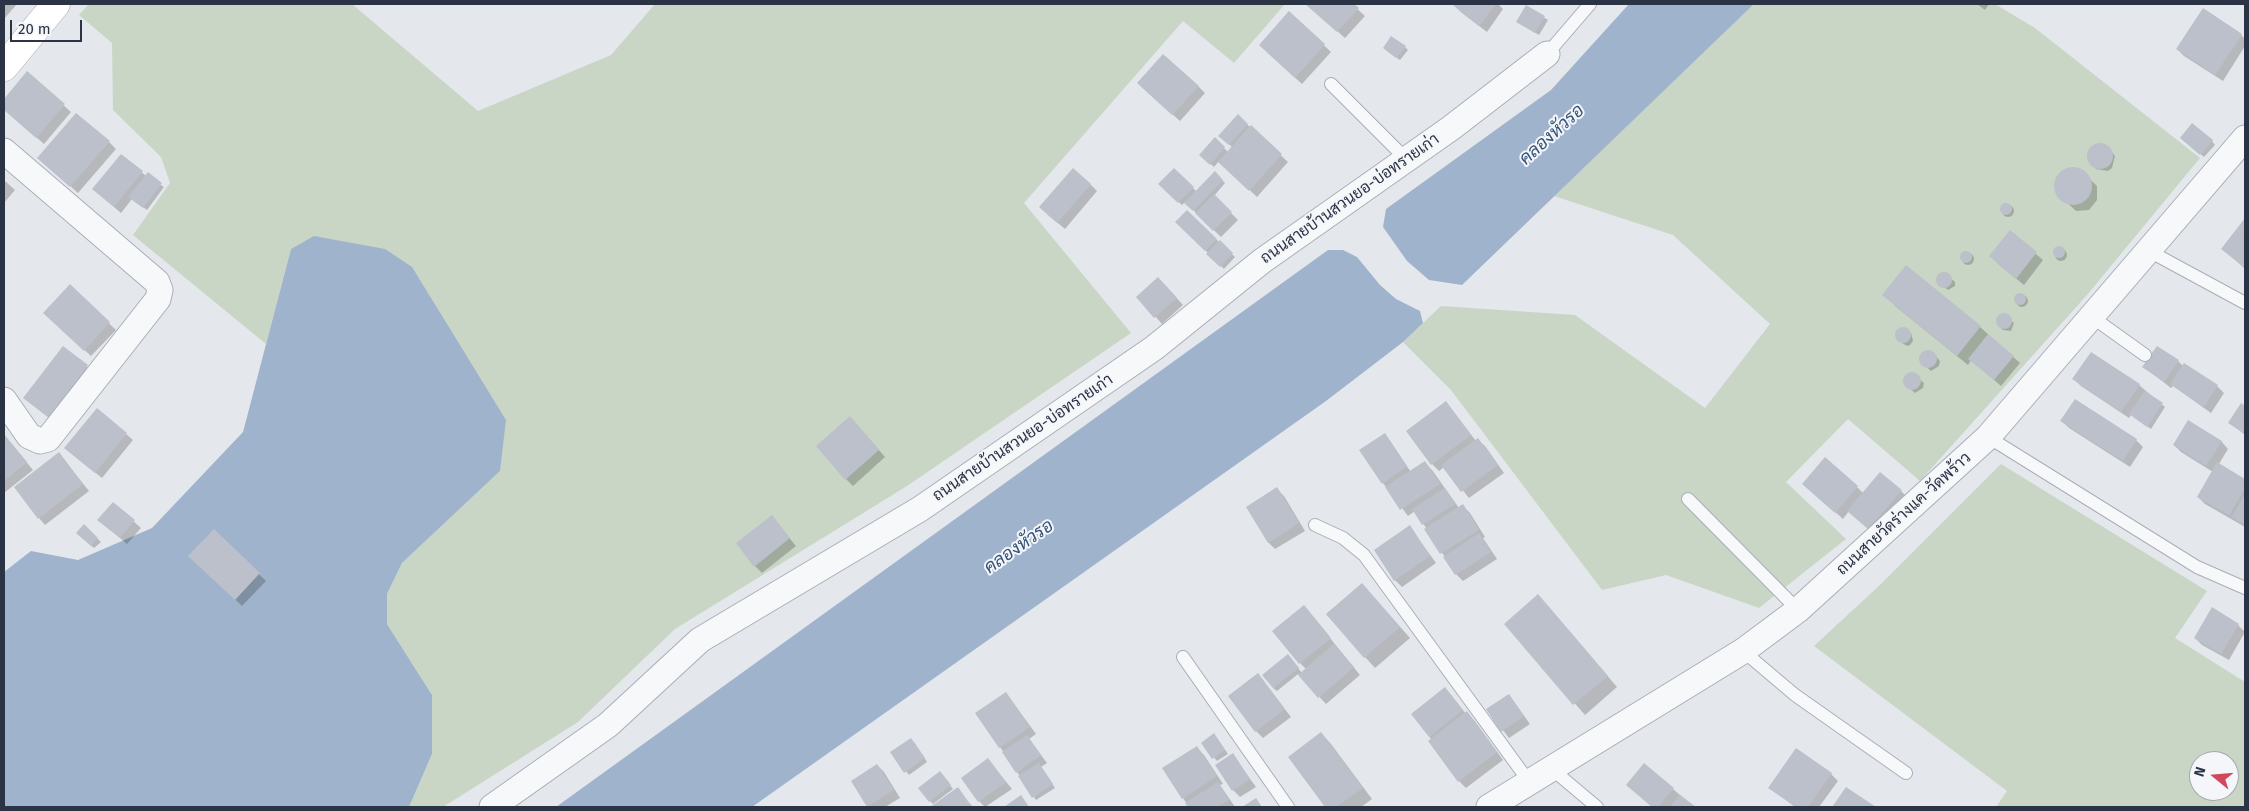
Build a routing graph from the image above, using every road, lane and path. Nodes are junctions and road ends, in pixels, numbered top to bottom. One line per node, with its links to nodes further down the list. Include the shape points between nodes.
1 (56, 4): 4 (main road)
2 (1590, 4): 3 (lane)
3 (1547, 54): 8 (street, ถนนสายบ้านสวนยอ-บ่อทรายเก่า)
4 (4, 66)
5 (1331, 84): 8 (lane)
6 (2245, 139): 9 (street, ถนนสายวัดร่างแค-วัดพร้าว)
7 (4, 150): 13 (street, via 157,282 160,290 158,299 48,440 40,441 29,436)
8 (1407, 160): 24 (street, ถนนสายบ้านสวนยอ-บ่อทรายเก่า, via 1262,261 1154,348 936,498 700,640 608,725)
9 (2149, 250): 10 (lane); 11 (street, ถนนสายวัดร่างแค-วัดพร้าว)
10 (2245, 303)
11 (2092, 317): 12 (lane); 14 (street, ถนนสายวัดร่างแค-วัดพร้าว)
12 (2145, 355)
13 (4, 400)
14 (1988, 437): 17 (lane, via 2196,567); 18 (street, ถนนสายวัดร่างแค-วัดพร้าว)
15 (1688, 499): 18 (lane)
16 (1315, 525): 23 (lane, via 1343,538 1364,555)
17 (2245, 588)
18 (1798, 610): 19 (street, ถนนสายวัดร่างแค-วัดพร้าว)
19 (1742, 651): 21 (street, ถนนสายวัดร่างแค-วัดพร้าว); 22 (lane, via 1795,695)
20 (1183, 657): 25 (lane)
21 (1553, 770): 23 (street, ถนนสายวัดร่างแค-วัดพร้าว); 27 (lane)
22 (1906, 773)
23 (1530, 783): 26 (street, ถนนสายวัดร่างแค-วัดพร้าว)
24 (492, 807)
25 (1288, 807)
26 (1489, 807)
27 (1597, 807)

